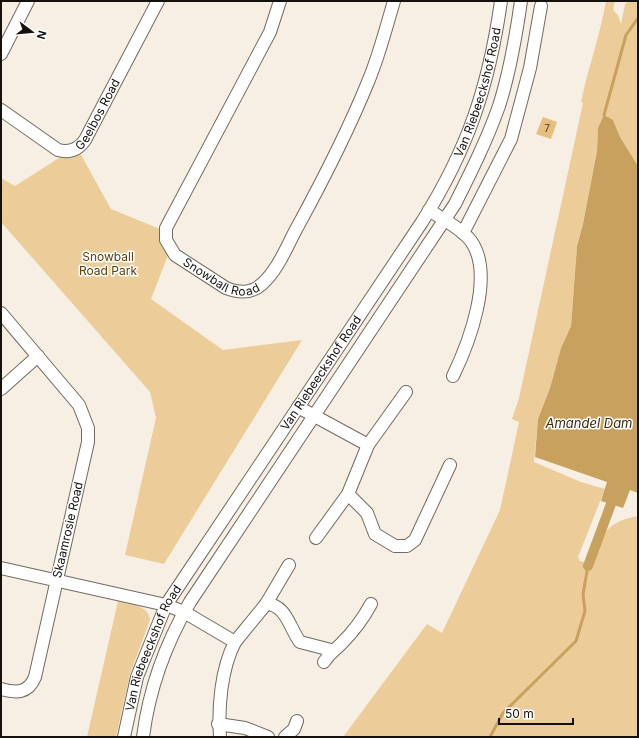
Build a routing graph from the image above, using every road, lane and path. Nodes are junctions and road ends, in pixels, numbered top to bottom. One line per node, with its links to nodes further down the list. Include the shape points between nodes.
1 (28, 1): 8 (street)
2 (158, 1): 9 (street, Geelbos Road, via 85,140 78,147 69,151 58,150)
3 (280, 1): 4 (street, Snowball Road, via 270,32 166,228 166,240 175,255 235,292 244,293 263,283 282,255 338,150 366,88)
4 (394, 1)
5 (501, 1): 10 (street, Van Riebeeckshof Road, via 493,53 478,108 450,174)
6 (520, 1): 11 (street, Van Riebeeckshof Road, via 511,56 499,105 477,159)
7 (541, 6): 12 (street, via 530,68 511,139)
8 (1, 54)
9 (1, 110)
10 (429, 210): 11 (street); 18 (street, Van Riebeeckshof Road)
11 (445, 221): 12 (street); 19 (street, Van Riebeeckshof Road)
12 (463, 233): 15 (street, via 472,242 480,273 474,324)
13 (1, 313): 14 (street, Skaamrosie Road)
14 (38, 356): 16 (street); 26 (street, Skaamrosie Road, via 75,399 88,428 88,442)
15 (453, 376)
16 (1, 389)
17 (406, 392): 20 (street)
18 (298, 406): 19 (street); 29 (street, Van Riebeeckshof Road)
19 (314, 416): 20 (street); 30 (street, Van Riebeeckshof Road)
20 (368, 445): 22 (street)
21 (450, 465): 22 (street, via 415,540 407,546 395,546 375,534 367,513)
22 (348, 494): 23 (street)
23 (316, 538)
24 (289, 565): 27 (street)
25 (1, 568): 26 (street)
26 (56, 581): 29 (street); 34 (street, Skaamrosie Road, via 33,682 22,691)
27 (266, 604): 31 (street); 32 (street, via 275,605 300,642)
28 (371, 604): 32 (street, via 352,632 340,645)
29 (166, 605): 30 (street); 37 (street, Van Riebeeckshof Road, via 137,677)
30 (184, 612): 31 (street); 38 (street, Van Riebeeckshof Road, via 157,676)
31 (235, 642): 36 (street, via 228,660)
32 (331, 650): 33 (street)
33 (324, 662)
34 (1, 689)
35 (296, 721): 41 (street, via 294,729)
36 (218, 724): 39 (street); 40 (street, via 245,728)
37 (124, 737)
38 (143, 737)
39 (220, 737)
40 (268, 737)
41 (284, 737)

